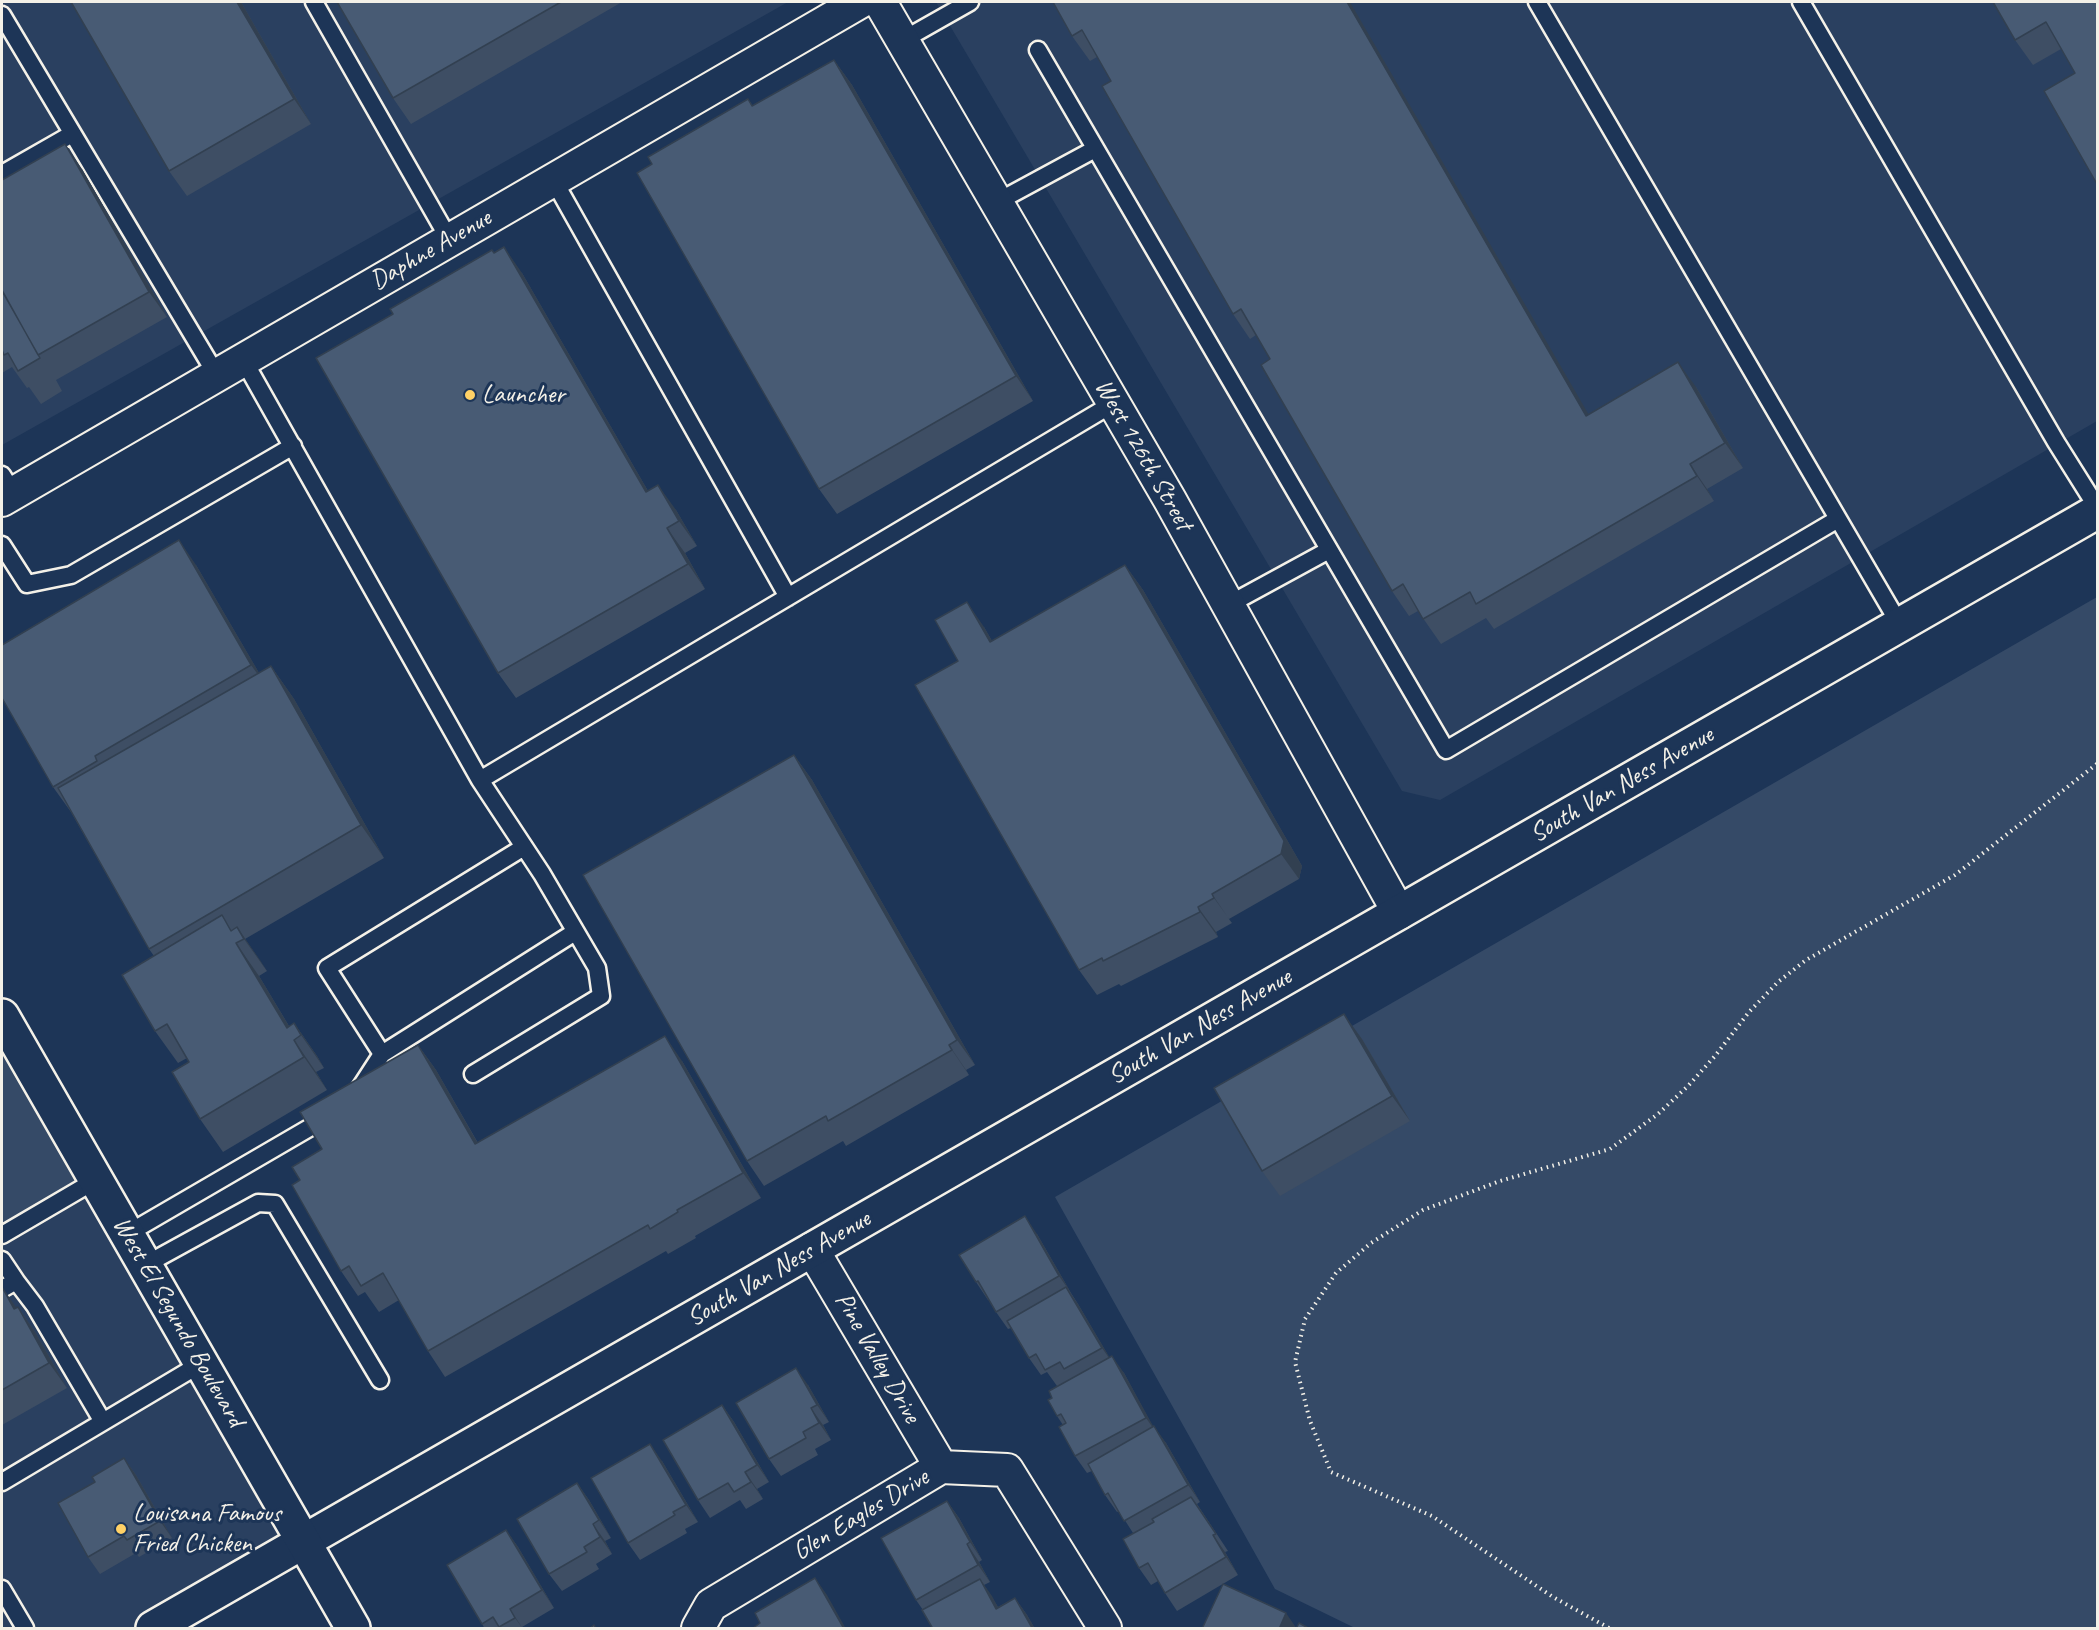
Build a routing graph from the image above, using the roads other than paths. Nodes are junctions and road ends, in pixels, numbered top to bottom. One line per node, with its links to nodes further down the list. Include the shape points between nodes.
1 (314, 2): 15 (lane)
2 (880, 2): 8 (street, West 126th Street)
3 (970, 2): 8 (lane)
4 (1538, 2): 22 (lane)
5 (1801, 2): 21 (lane)
6 (849, 4): 13 (street, Daphne Avenue)
7 (2, 15): 10 (lane)
8 (903, 40): 14 (street, West 126th Street)
9 (1038, 50): 11 (lane)
10 (72, 134): 12 (lane); 17 (lane)
11 (1095, 149): 14 (lane); 24 (lane)
12 (2, 174)
13 (553, 179): 15 (street, Daphne Avenue); 25 (lane)
14 (997, 202): 18 (street, West 126th Street)
15 (449, 239): 16 (street, Daphne Avenue)
16 (243, 359): 17 (street, Daphne Avenue); 19 (lane)
17 (216, 374): 20 (street, Daphne Avenue)
18 (1114, 404): 25 (lane); 26 (street, West 126th Street)
19 (293, 446): 23 (lane, via 71,575 27,584); 28 (lane)
20 (5, 489)
21 (2097, 510): 27 (main road, South Van Ness Avenue)
22 (1838, 519): 24 (lane, via 1446,750); 27 (lane)
23 (2, 544)
24 (1329, 550): 26 (lane)
25 (788, 597): 28 (lane)
26 (1228, 605): 30 (street, West 126th Street)
27 (1900, 625): 30 (main road, South Van Ness Avenue)
28 (480, 780): 29 (lane)
29 (524, 847): 31 (lane); 33 (lane, via 327,968)
30 (1399, 913): 38 (main road, South Van Ness Avenue)
31 (575, 932): 33 (lane); 34 (lane, via 597,968 601,996)
32 (2, 1016): 35 (main road, West El Segundo Boulevard)
33 (382, 1054): 36 (lane, via 344,1107)
34 (473, 1074)
35 (96, 1180): 36 (main road, West El Segundo Boulevard); 37 (lane)
36 (127, 1234): 40 (main road, West El Segundo Boulevard)
37 (2, 1235)
38 (813, 1250): 45 (street, Pine Valley Drive); 47 (main road, South Van Ness Avenue)
39 (2, 1260): 41 (lane)
40 (145, 1264): 42 (main road, West El Segundo Boulevard); 43 (lane, via 258,1203 275,1204)
41 (9, 1285): 44 (lane, via 35,1306)
42 (202, 1363): 44 (lane); 47 (main road, West El Segundo Boulevard)
43 (380, 1380)
44 (102, 1422): 46 (lane)
45 (941, 1467): 52 (street, Glen Eagles Drive, via 711,1605); 53 (street, Glen Eagles Drive, via 1007,1470)
46 (2, 1482)
47 (303, 1542): 50 (main road, South Van Ness Avenue); 51 (main road, West El Segundo Boulevard)
48 (2, 1588): 49 (lane)
49 (25, 1629)
50 (153, 1629)
51 (353, 1629)
52 (698, 1629)
53 (1105, 1629)

